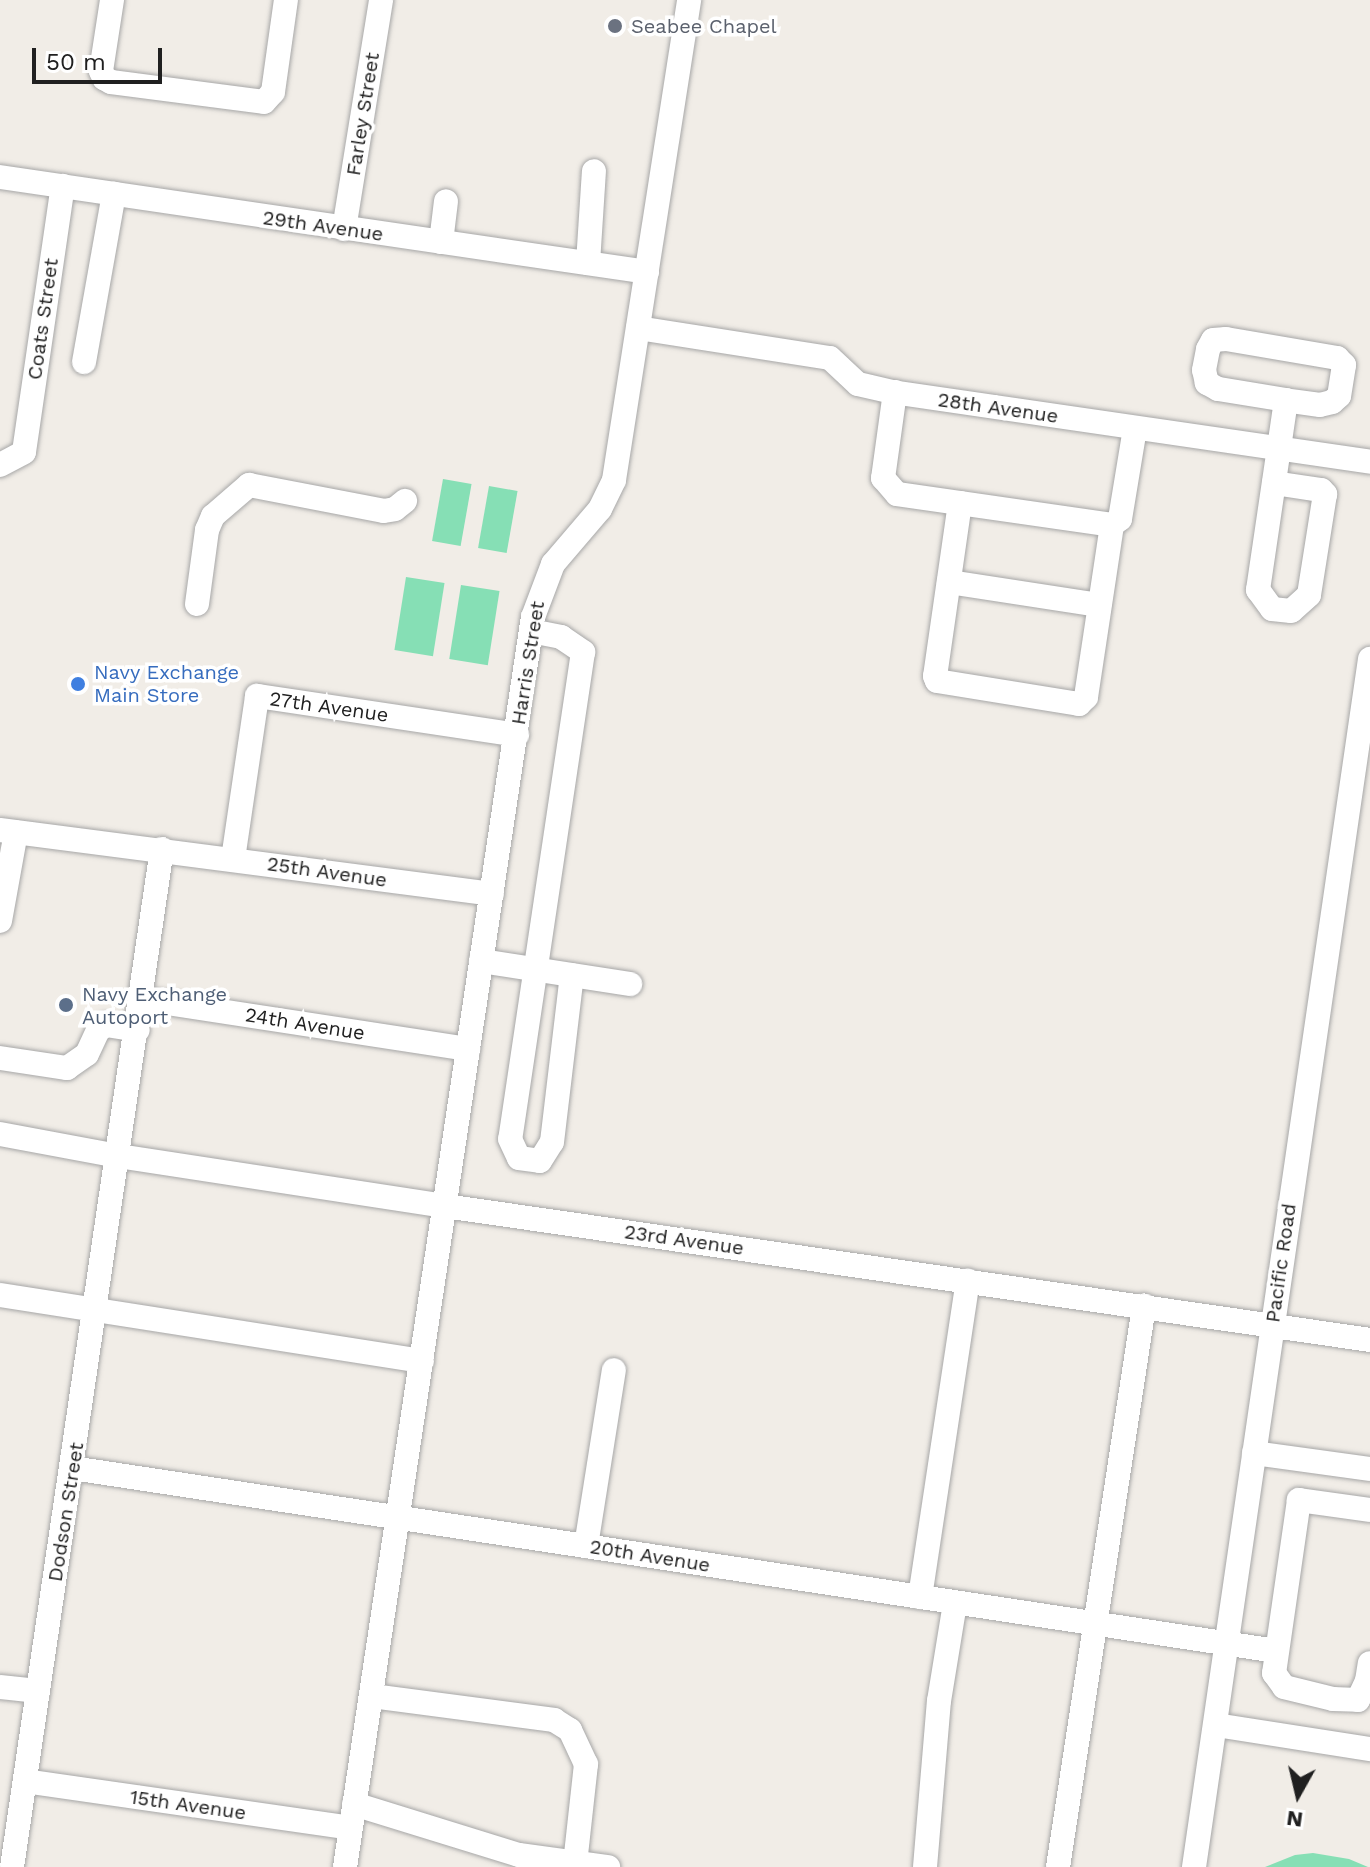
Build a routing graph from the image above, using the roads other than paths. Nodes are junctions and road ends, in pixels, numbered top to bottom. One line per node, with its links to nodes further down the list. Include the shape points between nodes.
1 (112, 0): 2 (street, via 104,78 264,102 273,92)
2 (286, 0)
3 (381, 0): 10 (street, Farley Street)
4 (689, 0): 13 (street, Harris Street)
5 (594, 171): 12 (street)
6 (0, 177): 7 (street, 29th Avenue)
7 (63, 186): 8 (street, 29th Avenue); 21 (street, Coats Street, via 24,452)
8 (114, 194): 10 (street, 29th Avenue); 15 (street)
9 (446, 201): 11 (street)
10 (344, 229): 11 (street, 29th Avenue)
11 (441, 242): 12 (street, 29th Avenue)
12 (588, 263): 13 (street, 29th Avenue)
13 (647, 272): 14 (street, Harris Street)
14 (638, 328): 16 (street, 28th Avenue, via 830,358 858,384); 29 (street, Harris Street, via 608,496 553,564)
15 (84, 362)
16 (895, 392): 18 (street, 28th Avenue); 24 (street, via 885,484 897,494)
17 (1286, 400): 17 (street, via 1207,383 1204,370 1213,340 1337,358 1344,365 1339,396 1332,402); 19 (street)
18 (1135, 428): 19 (street, 28th Avenue); 25 (street, via 1120,519)
19 (1279, 449): 20 (street, 28th Avenue); 22 (street)
20 (1370, 462)
21 (0, 465)
22 (1274, 483): 22 (street, via 1258,590 1272,609 1291,611 1309,595 1325,494)
23 (405, 501): 27 (street, via 384,511 249,485 213,516)
24 (960, 503): 25 (street); 26 (street)
25 (1112, 525): 28 (street)
26 (949, 582): 28 (street); 28 (street, via 935,676 957,686 1079,704 1086,697)
27 (197, 604)
28 (1099, 605)
29 (531, 631): 31 (street, Harris Street); 38 (street, via 561,637 583,652)
30 (1370, 659): 52 (street, Pacific Road)
31 (517, 735): 34 (street, 27th Avenue, via 257,696); 35 (street, Harris Street)
32 (8, 831): 33 (street, 25th Avenue); 36 (street)
33 (162, 849): 34 (street, 25th Avenue); 41 (street, Dodson Street)
34 (233, 859): 35 (street, 25th Avenue)
35 (492, 894): 37 (street, Harris Street)
36 (0, 921)
37 (481, 961): 38 (street); 43 (street, Harris Street)
38 (534, 969): 39 (street); 39 (street, via 510,1139 519,1158 540,1161 552,1142)
39 (572, 975): 40 (street)
40 (630, 984)
41 (141, 999): 42 (street, Dodson Street); 43 (street, 24th Avenue)
42 (138, 1030): 44 (street, via 106,1025 87,1054 67,1068); 46 (street, Dodson Street)
43 (468, 1049): 47 (street, Harris Street)
44 (0, 1058)
45 (0, 1134): 46 (street, 23rd Avenue)
46 (118, 1156): 47 (street, 23rd Avenue); 51 (street, Dodson Street)
47 (445, 1206): 48 (street, 23rd Avenue); 54 (street, Harris Street)
48 (968, 1281): 50 (street, 23rd Avenue); 62 (street)
49 (0, 1295): 51 (street)
50 (1144, 1306): 52 (street, 23rd Avenue); 64 (street)
51 (95, 1311): 54 (street); 57 (street, Dodson Street)
52 (1271, 1325): 53 (street, 23rd Avenue); 56 (street, Pacific Road)
53 (1370, 1340)
54 (422, 1361): 60 (street, Harris Street)
55 (614, 1370): 61 (street)
56 (1254, 1453): 58 (street); 65 (street, Pacific Road)
57 (72, 1468): 60 (street, 20th Avenue); 69 (street, Dodson Street)
58 (1370, 1469)
59 (1370, 1510): 66 (street, via 1299,1500)
60 (399, 1515): 61 (street, 20th Avenue); 70 (street, Harris Street)
61 (586, 1546): 62 (street, 20th Avenue)
62 (920, 1597): 63 (street, 20th Avenue)
63 (955, 1603): 64 (street, 20th Avenue); 79 (street, via 939,1701)
64 (1096, 1623): 65 (street, 20th Avenue); 80 (street)
65 (1227, 1645): 66 (street, 20th Avenue); 71 (street, Pacific Road)
66 (1276, 1651): 67 (street, via 1274,1673 1284,1687 1333,1699 1358,1700)
67 (1370, 1663)
68 (0, 1687): 69 (street)
69 (38, 1691): 73 (street, Dodson Street)
70 (372, 1696): 74 (street, Harris Street); 75 (street, via 554,1720 570,1730 586,1764)
71 (1216, 1725): 72 (street); 81 (street, Pacific Road)
72 (1370, 1749)
73 (25, 1781): 74 (street, 15th Avenue); 76 (street, Dodson Street)
74 (352, 1816): 75 (street, 15th Avenue); 77 (street, Harris Street)
75 (562, 1863): 78 (street, 15th Avenue)
76 (12, 1867)
77 (345, 1867)
78 (608, 1867)
79 (925, 1867)
80 (1058, 1867)
81 (1194, 1867)

